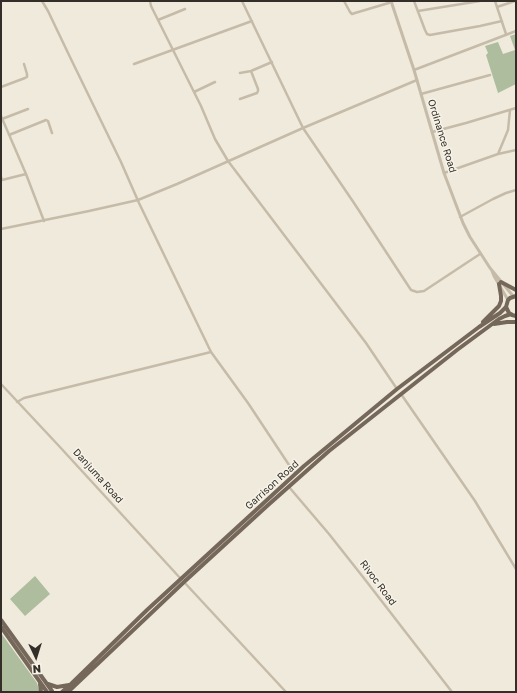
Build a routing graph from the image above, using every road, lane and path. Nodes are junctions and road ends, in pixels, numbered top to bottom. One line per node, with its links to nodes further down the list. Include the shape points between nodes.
1 (42, 1): 49 (street)
2 (150, 1): 13 (street)
3 (242, 1): 14 (street)
4 (344, 1): 5 (street, via 352,14)
5 (391, 1): 22 (street, Ordinance Road)
6 (414, 1): 12 (street)
7 (480, 1): 12 (street)
8 (495, 1): 10 (street)
9 (515, 1): 10 (street)
10 (497, 7): 15 (street)
11 (185, 9): 13 (street)
12 (418, 11): 15 (street, via 425,30 430,35)
13 (158, 20): 18 (street)
14 (252, 21): 18 (street); 19 (street)
15 (502, 21): 17 (street)
16 (516, 31): 17 (street)
17 (506, 34): 22 (street)
18 (173, 50): 21 (street); 29 (street)
19 (272, 62): 23 (street); 38 (street)
20 (24, 64): 28 (street, via 26,77)
21 (134, 64)
22 (414, 70): 26 (street, Ordinance Road)
23 (252, 71): 24 (street); 31 (street, via 258,91)
24 (240, 73)
25 (490, 74): 30 (street)
26 (417, 80): 30 (street, Ordinance Road); 38 (street)
27 (215, 82): 29 (street)
28 (1, 87)
29 (194, 92): 44 (street)
30 (421, 94): 39 (street, Ordinance Road)
31 (240, 99)
32 (516, 108): 34 (street)
33 (28, 109): 35 (street)
34 (510, 110): 39 (street); 43 (street, via 508,130)
35 (2, 118): 36 (street)
36 (5, 126): 37 (street); 41 (street)
37 (1, 127)
38 (304, 128): 44 (street); 53 (street, via 411,290 424,291)
39 (432, 132): 45 (street, Ordinance Road)
40 (52, 133): 41 (street, via 46,120)
41 (9, 135): 46 (street)
42 (516, 150): 43 (street)
43 (498, 154): 45 (street)
44 (228, 161): 49 (street); 66 (street, via 366,343)
45 (444, 172): 50 (street, Ordinance Road)
46 (26, 174): 47 (street, via 2,180); 51 (street)
47 (1, 177)
48 (516, 190): 50 (street)
49 (138, 200): 51 (street); 64 (street)
50 (460, 217): 53 (street, Ordinance Road)
51 (44, 221): 52 (street)
52 (1, 229)
53 (480, 254): 54 (street, Ordinance Road)
54 (500, 283): 55 (main road); 56 (street, Ordinance Road); 57 (street, Ordinance Road); 62 (main road, via 499,306)
55 (516, 290)
56 (514, 296): 57 (main road)
57 (508, 300): 58 (main road)
58 (506, 307): 59 (main road); 62 (main road, Garrison Road)
59 (510, 314): 60 (main road); 63 (main road, Garrison Road)
60 (516, 316)
61 (516, 322): 63 (main road)
62 (479, 327): 66 (main road, Garrison Road)
63 (487, 328): 67 (main road, Garrison Road)
64 (211, 352): 68 (street, via 24,398); 69 (street)
65 (1, 384): 68 (street, Danjuma Road)
66 (397, 389): 69 (main road, Garrison Road)
67 (401, 394): 70 (main road, Garrison Road, via 329,451); 71 (street, via 475,501)
68 (17, 402): 72 (street, Danjuma Road)
69 (295, 474): 72 (main road, Garrison Road)
70 (289, 487): 72 (main road, Garrison Road); 85 (street, Rivoc Road, via 329,534)
71 (516, 569)
72 (182, 581): 77 (main road, Garrison Road); 84 (street, Danjuma Road)
73 (1, 620): 76 (main road)
74 (1, 627): 75 (main road)
75 (39, 680): 79 (main road); 80 (main road)
76 (46, 683): 77 (main road, via 57,687); 78 (main road)
77 (73, 684): 81 (main road, Garrison Road); 82 (main road, Garrison Road); 83 (main road)
78 (51, 691): 81 (main road)
79 (41, 692)
80 (47, 692)
81 (62, 692)
82 (68, 692)
83 (73, 692)
84 (286, 692)
85 (452, 692)

